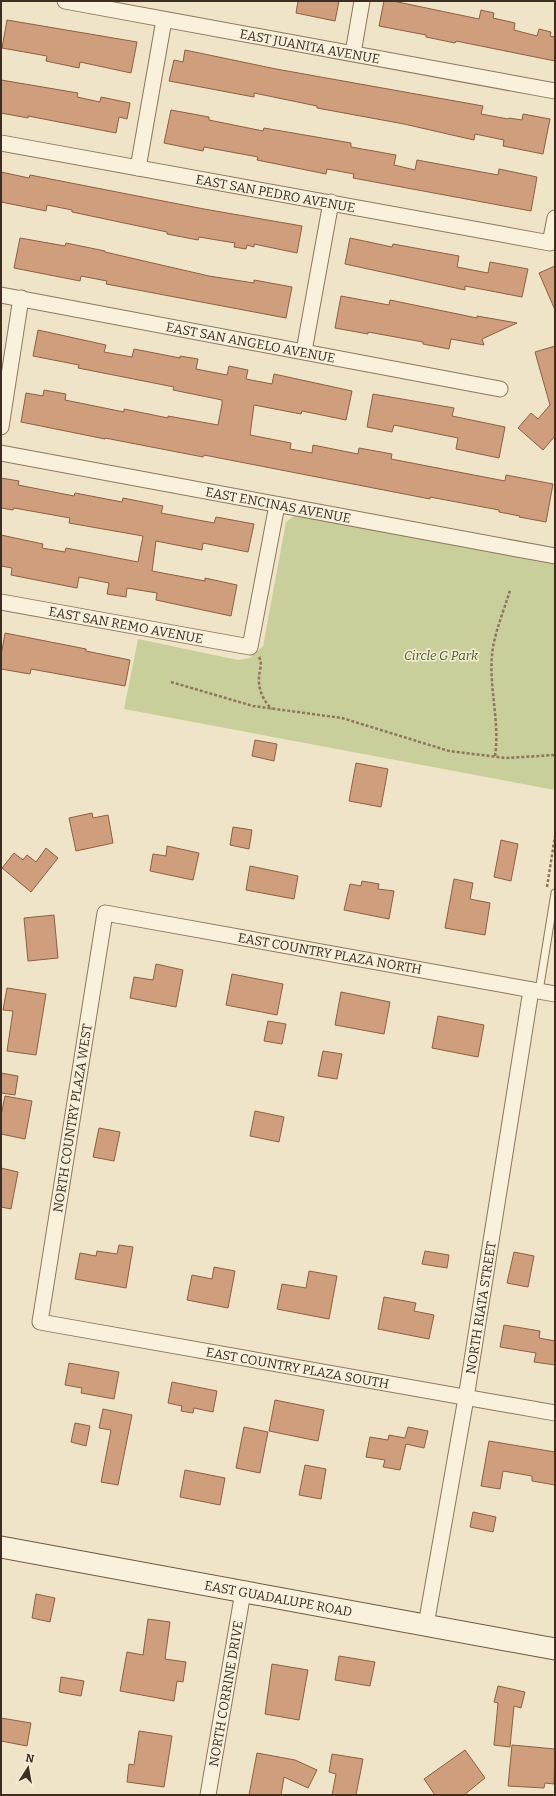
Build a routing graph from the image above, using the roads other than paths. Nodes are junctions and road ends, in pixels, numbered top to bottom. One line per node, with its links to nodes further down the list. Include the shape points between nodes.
1 (65, 1): 3 (street, EAST JUANITA AVENUE)
2 (362, 1): 4 (street)
3 (164, 20): 4 (street, EAST JUANITA AVENUE); 7 (street)
4 (353, 53): 5 (street, EAST JUANITA AVENUE)
5 (555, 91)
6 (1, 143): 7 (street, EAST SAN PEDRO AVENUE)
7 (138, 168): 8 (street, EAST SAN PEDRO AVENUE)
8 (331, 202): 9 (street, EAST SAN PEDRO AVENUE, via 550,243); 12 (street)
9 (555, 218)
10 (1, 295): 11 (street, EAST SAN ANGELO AVENUE)
11 (21, 298): 12 (street, EAST SAN ANGELO AVENUE); 14 (street)
12 (304, 351): 13 (street, EAST SAN ANGELO AVENUE)
13 (500, 390)
14 (1, 427)
15 (1, 453): 16 (street, EAST ENCINAS AVENUE)
16 (277, 505): 17 (street, EAST ENCINAS AVENUE); 18 (street, EAST SAN REMO AVENUE, via 250,648)
17 (555, 556)
18 (1, 602)
19 (555, 893): 21 (lane)
20 (105, 913): 21 (street, EAST COUNTRY PLAZA NORTH); 23 (street, NORTH COUNTRY PLAZA WEST)
21 (535, 990): 22 (street, EAST COUNTRY PLAZA NORTH); 24 (street, NORTH RIATA STREET)
22 (555, 994)
23 (40, 1322): 24 (street, EAST COUNTRY PLAZA SOUTH)
24 (466, 1398): 25 (street, EAST COUNTRY PLAZA SOUTH); 28 (street, NORTH RIATA STREET)
25 (555, 1413)
26 (1, 1547): 27 (main road, EAST GUADALUPE ROAD)
27 (243, 1592): 28 (main road, EAST GUADALUPE ROAD); 30 (street, NORTH CORRINE DRIVE)
28 (426, 1625): 29 (main road, EAST GUADALUPE ROAD)
29 (555, 1649)
30 (208, 1795)

